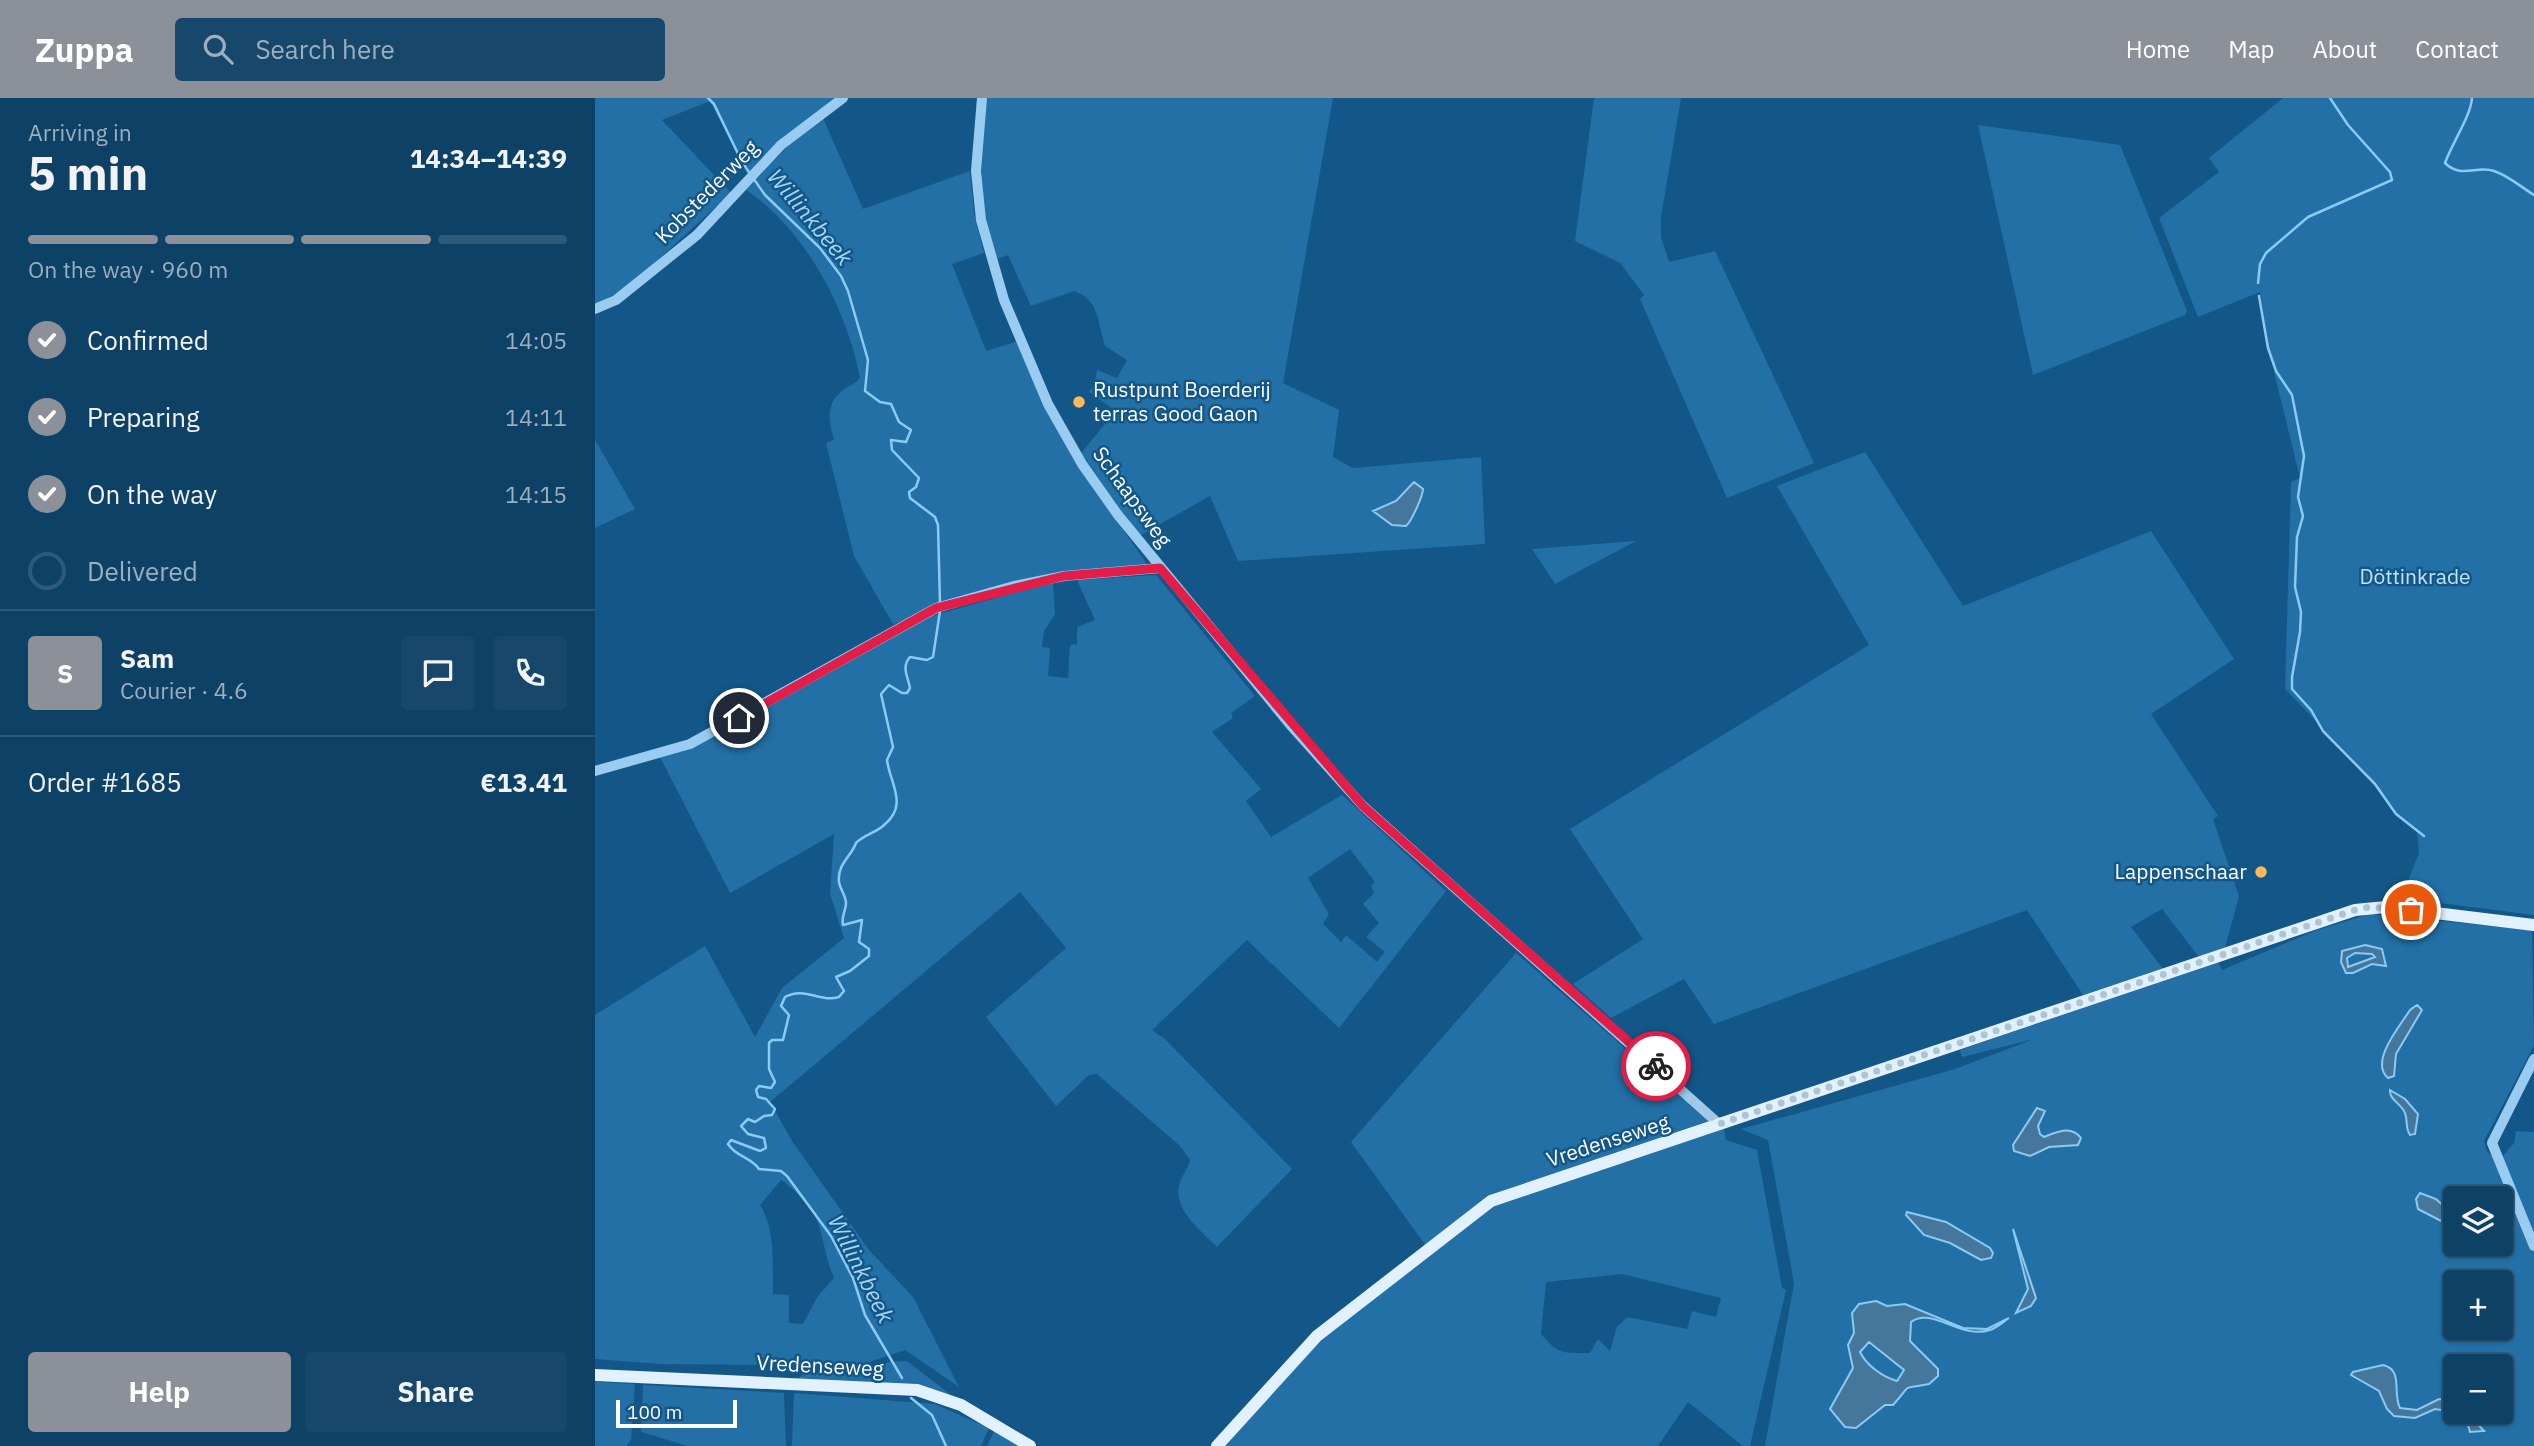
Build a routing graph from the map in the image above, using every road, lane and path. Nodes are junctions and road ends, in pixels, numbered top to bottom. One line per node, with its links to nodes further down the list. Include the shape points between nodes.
1 (843, 98): 3 (street, Kobstederweg, via 781,145 697,235 617,300)
2 (982, 98): 4 (street, Schaapsweg, via 976,172 981,220 1004,300 1048,404 1082,464)
3 (595, 309)
4 (1160, 568): 5 (street, via 1064,576 941,607 690,744); 8 (street, Schaapsweg, via 1363,806)
5 (595, 771)
6 (2534, 925): 8 (main road, Vredenseweg, via 2386,907 2355,910)
7 (2534, 1059): 9 (street, via 2492,1143)
8 (1719, 1124): 12 (main road, Vredenseweg, via 1512,1193 1476,1210 1317,1336)
9 (2534, 1246)
10 (595, 1375): 11 (main road, Vredenseweg, via 917,1390 961,1405)
11 (1030, 1446)
12 (1217, 1446)

